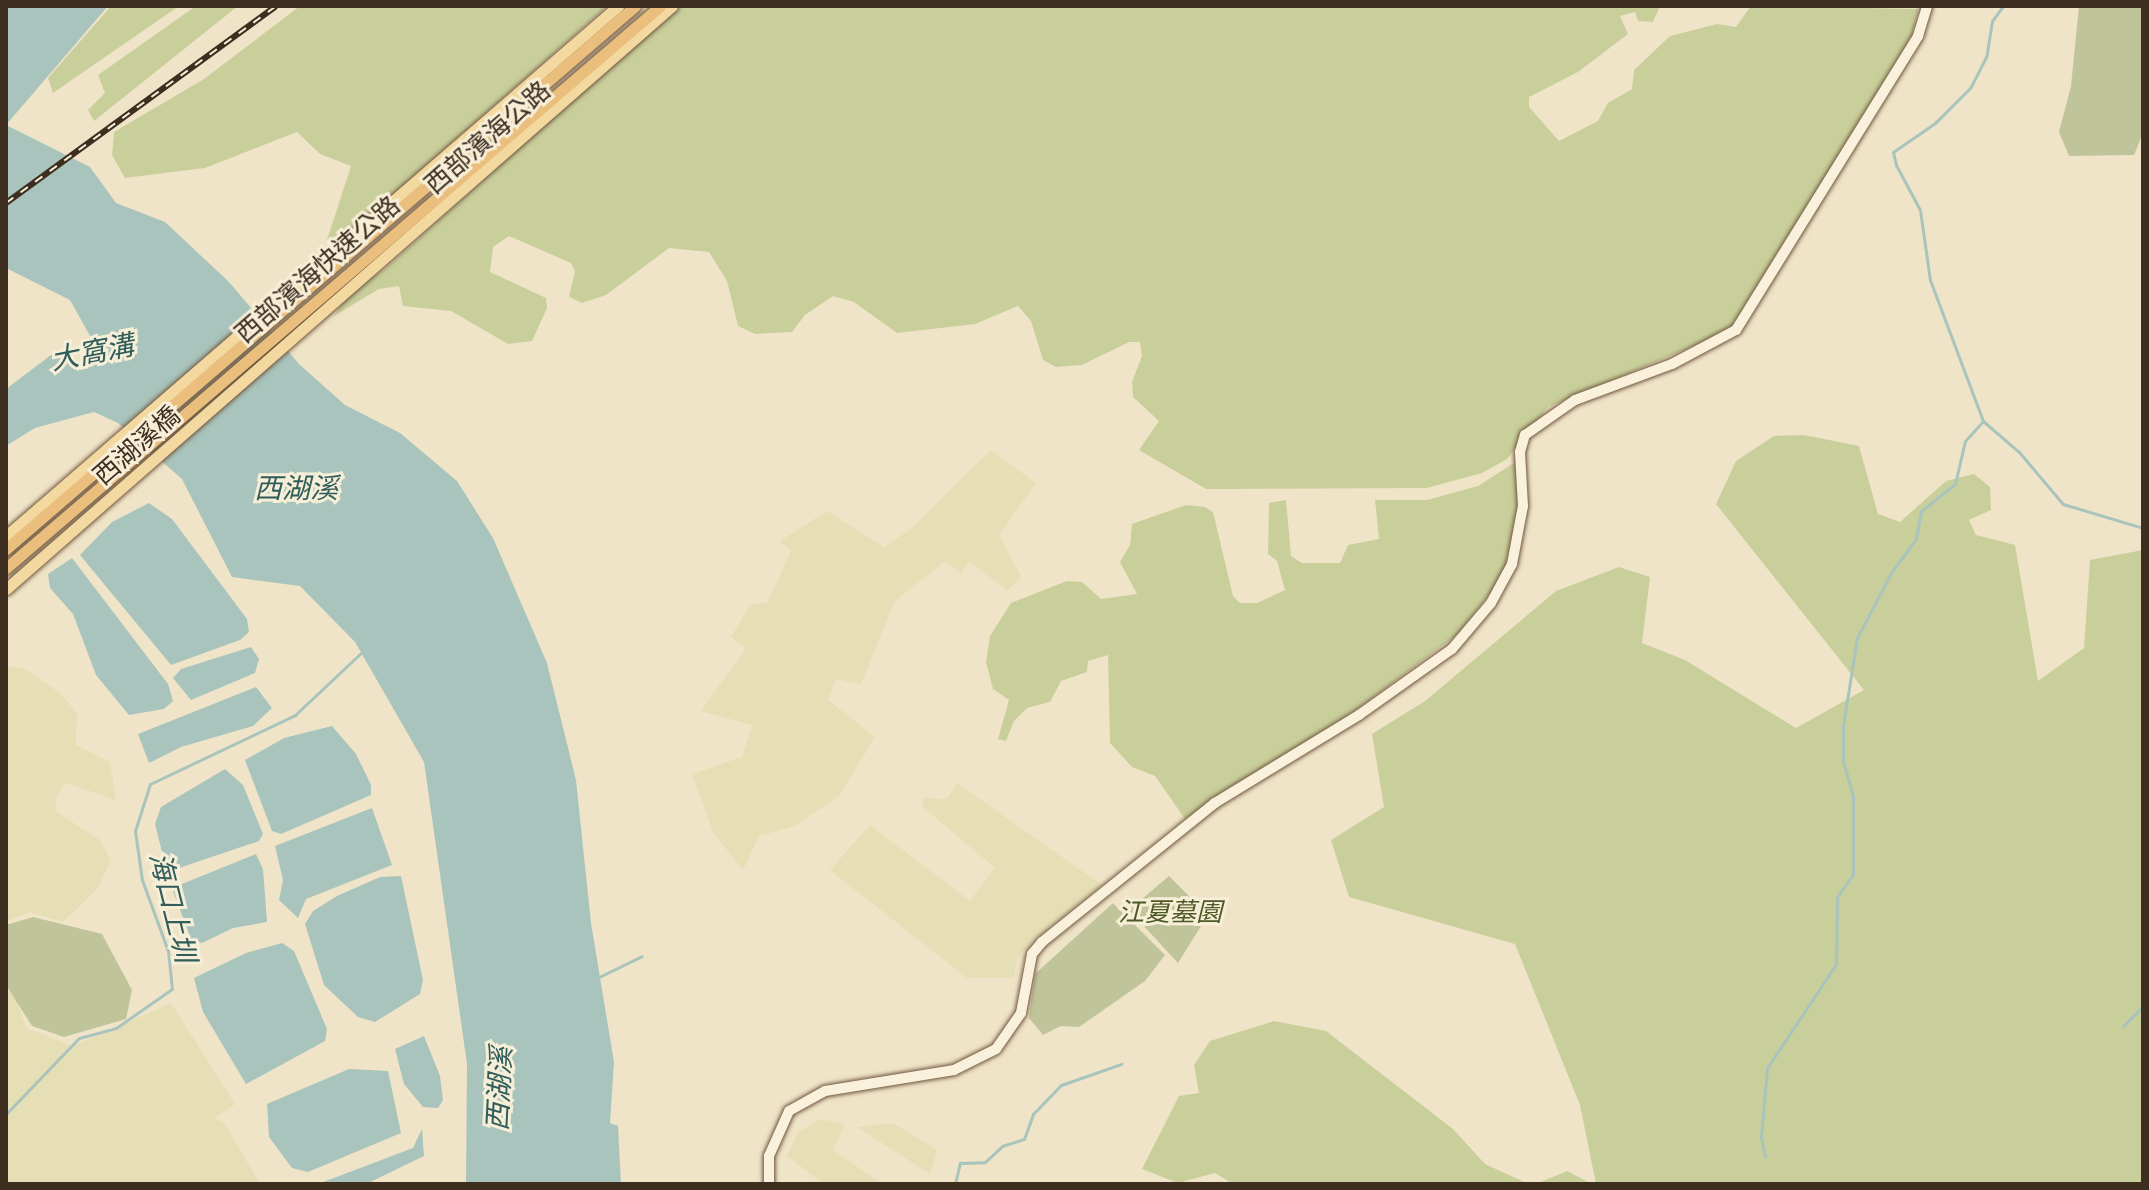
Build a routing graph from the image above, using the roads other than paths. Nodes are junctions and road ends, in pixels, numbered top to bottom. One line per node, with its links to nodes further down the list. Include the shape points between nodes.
1 (618, 6): 6 (main road, 西部濱海公路)
2 (635, 6): 6 (highway, 西部濱海快速公路)
3 (660, 6): 10 (highway, 西部濱海快速公路)
4 (672, 6): 7 (main road, 西部濱海公路)
5 (1927, 6): 12 (main road, via 1918,36 1736,330 1672,364 1575,400 1525,435 1520,452 1523,506 1512,564 1491,603 1452,649 1359,715 1215,803 1042,942 1029,965 1021,1013 996,1049 954,1070 923,1078 825,1091 789,1111 769,1156)
6 (279, 305): 8 (main road, 西湖溪橋); 9 (highway, 西部濱海快速公路)
7 (296, 335): 11 (main road, 西湖溪橋)
8 (6, 536)
9 (6, 549)
10 (6, 568)
11 (6, 589)
12 (769, 1184)

